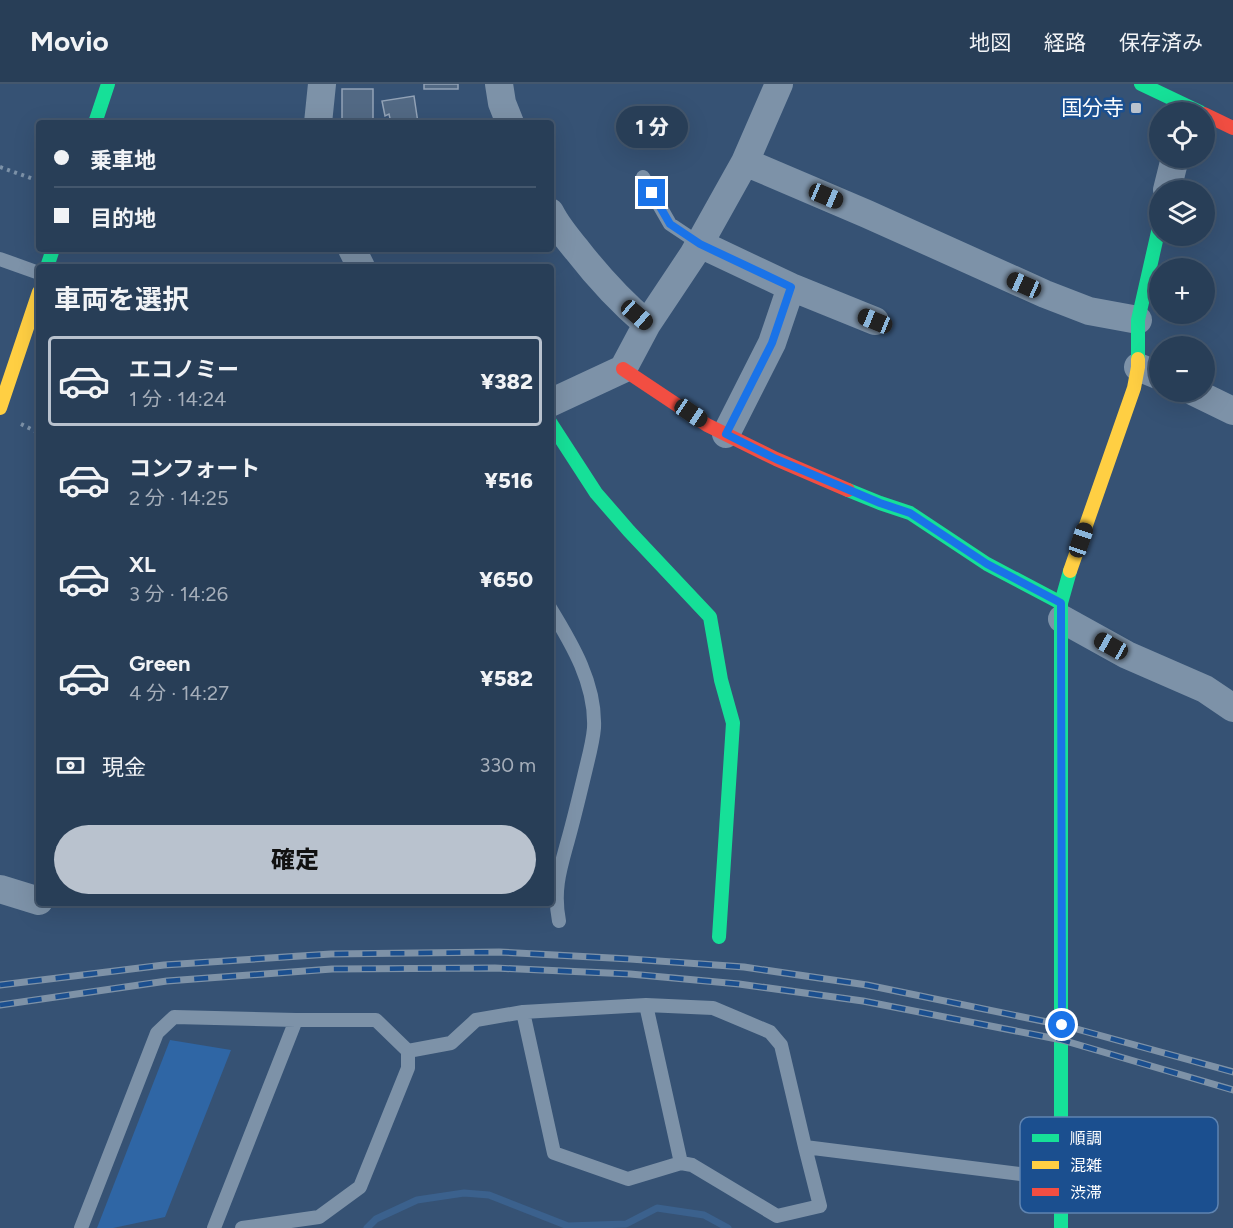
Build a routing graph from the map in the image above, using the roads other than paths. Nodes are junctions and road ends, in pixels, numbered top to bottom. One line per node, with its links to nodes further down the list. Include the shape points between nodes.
1 (108, 84): 7 (main road)
2 (322, 84): 8 (street)
3 (499, 84): 9 (street)
4 (779, 84): 12 (street)
5 (1141, 84): 6 (main road)
6 (1176, 102)
7 (96, 120)
8 (318, 120)
9 (509, 120)
10 (1215, 120): 11 (main road)
11 (1233, 128)
12 (745, 162): 15 (street); 21 (street, via 1045,294 1089,311)
13 (643, 177): 15 (lane, via 670,224)
14 (554, 219): 23 (street, via 592,268)
15 (700, 244): 19 (street); 23 (street)
16 (1155, 246): 21 (main road)
17 (0, 259): 18 (lane)
18 (36, 272)
19 (791, 287): 22 (street); 31 (street, via 772,343)
20 (36, 311): 28 (main road)
21 (1138, 320): 25 (main road)
22 (875, 321)
23 (647, 324): 24 (street)
24 (623, 369): 26 (street); 31 (main road)
25 (1149, 372): 32 (main road, via 1134,388 1073,561)
26 (554, 401)
27 (1215, 402): 29 (street)
28 (0, 408)
29 (1233, 411)
30 (554, 428): 38 (main road, via 596,493 710,617 733,723)
31 (726, 434): 32 (main road, via 776,459 910,513)
32 (1062, 611): 34 (street, via 1127,655 1205,689); 43 (main road)
33 (554, 615): 37 (lane, via 581,665 592,702 594,726 560,870 556,904)
34 (1233, 708)
35 (0, 889): 36 (street)
36 (36, 900)
37 (559, 921)
38 (719, 937)
39 (646, 1005): 40 (lane); 44 (lane, via 712,1008 770,1032 781,1045); 45 (lane)
40 (523, 1012): 42 (lane, via 476,1020 451,1043); 45 (lane, via 554,1153 628,1179)
41 (296, 1020): 42 (lane, via 376,1020); 48 (lane, via 174,1017 157,1033); 49 (lane)
42 (408, 1051): 50 (lane, via 408,1068 360,1187 319,1217)
43 (1061, 1117)
44 (805, 1147): 45 (lane, via 820,1206 777,1216 692,1165); 46 (lane)
45 (681, 1163)
46 (1020, 1174)
47 (1061, 1213): 51 (main road)
48 (81, 1228)
49 (214, 1228)
50 (242, 1228)
51 (1061, 1228)

